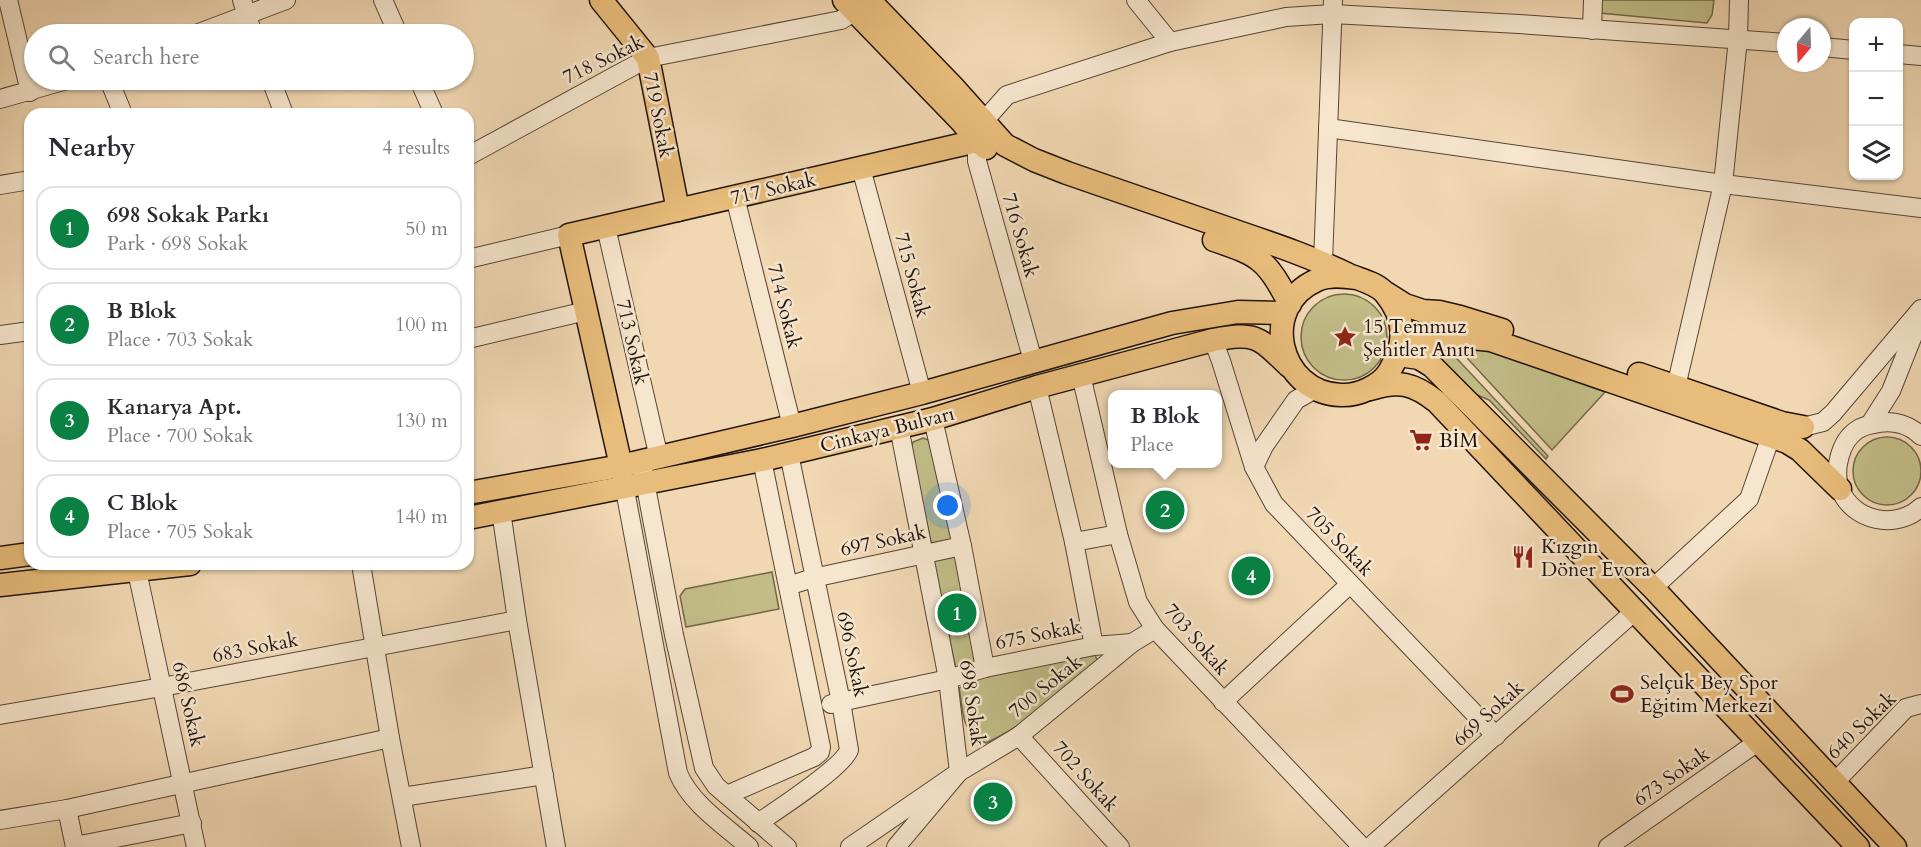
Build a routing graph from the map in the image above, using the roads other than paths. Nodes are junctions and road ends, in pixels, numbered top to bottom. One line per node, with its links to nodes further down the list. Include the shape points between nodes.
1 (9, 0): 23 (street)
2 (286, 0): 10 (street)
3 (383, 0): 13 (street)
4 (601, 0): 22 (main road, 719 Sokak)
5 (1136, 0): 16 (street)
6 (1593, 0): 14 (street)
7 (1739, 0): 15 (street)
8 (862, 3): 22 (street, 718 Sokak, via 841,20); 34 (main road)
9 (1332, 7): 14 (street); 16 (street); 33 (street)
10 (244, 8): 11 (street); 12 (street)
11 (214, 24)
12 (250, 24)
13 (394, 24)
14 (1592, 30): 15 (street)
15 (1738, 39): 17 (street); 38 (street)
16 (1170, 42): 34 (street, via 1007,95)
17 (1777, 42)
18 (1831, 48): 19 (street)
19 (1849, 50)
20 (1903, 54): 21 (street)
21 (1921, 56)
22 (648, 58): 35 (street, 718 Sokak); 42 (main road, 719 Sokak)
23 (24, 66)
24 (36, 90): 28 (street)
25 (113, 90): 30 (street)
26 (275, 90): 31 (street)
27 (423, 90): 32 (street)
28 (30, 92): 29 (street)
29 (0, 99)
30 (121, 108)
31 (282, 108)
32 (431, 108)
33 (1328, 128): 38 (street); 46 (street)
34 (981, 131): 36 (main road, 717 Sokak); 46 (main road, via 1034,159); 49 (main road, via 1014,167 1257,257 1270,269); 58 (street, 716 Sokak, via 980,171)
35 (474, 153)
36 (861, 168): 40 (main road, 717 Sokak); 65 (street, 715 Sokak)
37 (24, 181): 39 (street)
38 (1723, 184): 41 (street); 62 (street)
39 (0, 186)
40 (735, 197): 42 (main road, 717 Sokak); 67 (street, 714 Sokak)
41 (1921, 208)
42 (678, 210): 43 (main road, 717 Sokak)
43 (606, 227): 44 (main road, 717 Sokak); 76 (street, 713 Sokak)
44 (568, 235): 45 (street); 51 (main road, 713 Sokak)
45 (474, 258)
46 (1323, 262): 47 (main road)
47 (1357, 278): 48 (main road); 49 (main road, via 1317,280 1298,293)
48 (1384, 292): 57 (main road, via 1397,311 1402,334); 62 (main road, via 1423,311 1461,317)
49 (1288, 309): 58 (main road, Cinkaya Bulvarı, via 1238,312 1172,323); 59 (main road, via 1281,336)
50 (1921, 309): 69 (street, via 1833,413 1823,422)
51 (586, 311): 55 (street); 76 (main road, 713 Sokak)
52 (1921, 316): 70 (street, via 1894,384)
53 (24, 332): 54 (street)
54 (0, 335)
55 (474, 338)
56 (1213, 340): 59 (main road, Cinkaya Bulvarı, via 1253,337); 60 (main road, Cinkaya Bulvarı); 75 (street, 705 Sokak)
57 (1400, 351): 64 (main road, via 1385,377); 71 (main road, via 1444,339 1491,340); 96 (main road, via 1432,366)
58 (1033, 361): 65 (main road, Cinkaya Bulvarı)
59 (1292, 369): 63 (main road)
60 (1081, 375): 61 (main road, Cinkaya Bulvarı); 83 (street, 703 Sokak)
61 (1037, 387): 66 (main road, Cinkaya Bulvarı); 84 (street)
62 (1676, 387): 69 (main road)
63 (1315, 389): 64 (main road, via 1343,396); 75 (street, via 1296,400)
64 (1366, 391): 97 (main road, via 1389,383 1424,391)
65 (922, 393): 67 (main road, Cinkaya Bulvarı)
66 (933, 419): 68 (main road, Cinkaya Bulvarı); 85 (street, 698 Sokak)
67 (792, 426): 76 (main road, Cinkaya Bulvarı)
68 (899, 427): 73 (main road, Cinkaya Bulvarı); 86 (street, 698 Sokak)
69 (1803, 427): 70 (street)
70 (1863, 428): 72 (street, via 1887,422 1904,424); 78 (street, via 1844,446 1838,462)
71 (1771, 436): 78 (main road, via 1800,450); 96 (street, via 1749,499)
72 (1921, 436)
73 (789, 454): 74 (main road, Cinkaya Bulvarı); 92 (street, 696 Sokak)
74 (762, 460): 77 (main road, Cinkaya Bulvarı); 95 (street)
75 (1254, 467): 93 (street, 705 Sokak, via 1274,504)
76 (636, 468): 77 (main road, Cinkaya Bulvarı); 79 (main road, Cinkaya Bulvarı); 80 (main road, Cinkaya Bulvarı); 129 (street, via 678,773 693,798)
77 (647, 483): 119 (street, via 699,752 709,777)
78 (1840, 489): 81 (street, via 1854,508 1868,517 1884,521)
79 (474, 493)
80 (501, 511): 82 (main road, Cinkaya Bulvarı); 98 (street)
81 (1918, 513)
82 (474, 517)
83 (1118, 534): 84 (street); 99 (street, 703 Sokak, via 1138,602)
84 (1074, 542): 101 (street)
85 (962, 546): 86 (street, 697 Sokak); 103 (street, 698 Sokak)
86 (924, 553): 92 (street, 697 Sokak); 104 (street, 698 Sokak)
87 (24, 555): 88 (main road)
88 (0, 558)
89 (145, 570): 91 (main road)
90 (361, 570): 102 (street)
91 (137, 571): 94 (main road); 105 (street, 686 Sokak)
92 (813, 578): 95 (street, 697 Sokak); 106 (street, 696 Sokak)
93 (1350, 584): 107 (street); 112 (street, 705 Sokak)
94 (0, 585)
95 (788, 586): 109 (street)
96 (1653, 588): 117 (main road)
97 (1635, 611): 112 (street, 669 Sokak); 114 (main road)
98 (517, 620): 102 (street, 683 Sokak); 116 (street)
99 (1155, 629): 100 (street, 700 Sokak); 107 (street, 703 Sokak)
100 (1132, 644): 101 (street, 675 Sokak); 111 (street, 700 Sokak)
101 (1094, 646): 103 (street, 675 Sokak)
102 (375, 647): 105 (street, 683 Sokak); 113 (street)
103 (985, 668): 104 (street, 675 Sokak)
104 (948, 679): 106 (street, 675 Sokak); 115 (street, 698 Sokak)
105 (162, 687): 110 (street, 683 Sokak); 118 (street, 686 Sokak)
106 (841, 702): 109 (street, 675 Sokak); 124 (street, 696 Sokak, via 847,754)
107 (1223, 702): 134 (street, 703 Sokak)
108 (1921, 704): 117 (street, 640 Sokak, via 1906,708)
109 (814, 708): 119 (street, via 820,752)
110 (0, 715)
111 (1019, 736): 115 (street, 700 Sokak); 133 (street, 702 Sokak)
112 (1496, 736): 135 (street, 669 Sokak)
113 (390, 738): 118 (street); 120 (street)
114 (1759, 741): 136 (street, 673 Sokak); 137 (main road)
115 (959, 772): 131 (street, 700 Sokak); 132 (street, 700 Sokak)
116 (544, 775): 120 (street); 128 (street)
117 (1835, 782): 138 (main road)
118 (183, 783): 121 (street); 123 (street, 686 Sokak)
119 (727, 795): 124 (street)
120 (402, 797): 127 (street)
121 (67, 809): 122 (street); 125 (street)
122 (0, 820)
123 (192, 823): 125 (street); 126 (street, 686 Sokak)
124 (758, 823): 130 (street)
125 (75, 846)
126 (196, 847)
127 (411, 847)
128 (556, 847)
129 (749, 847)
130 (787, 847)
131 (849, 847)
132 (896, 847)
133 (1120, 847)
134 (1362, 847)
135 (1370, 847)
136 (1608, 847)
137 (1858, 847)
138 (1895, 847)

